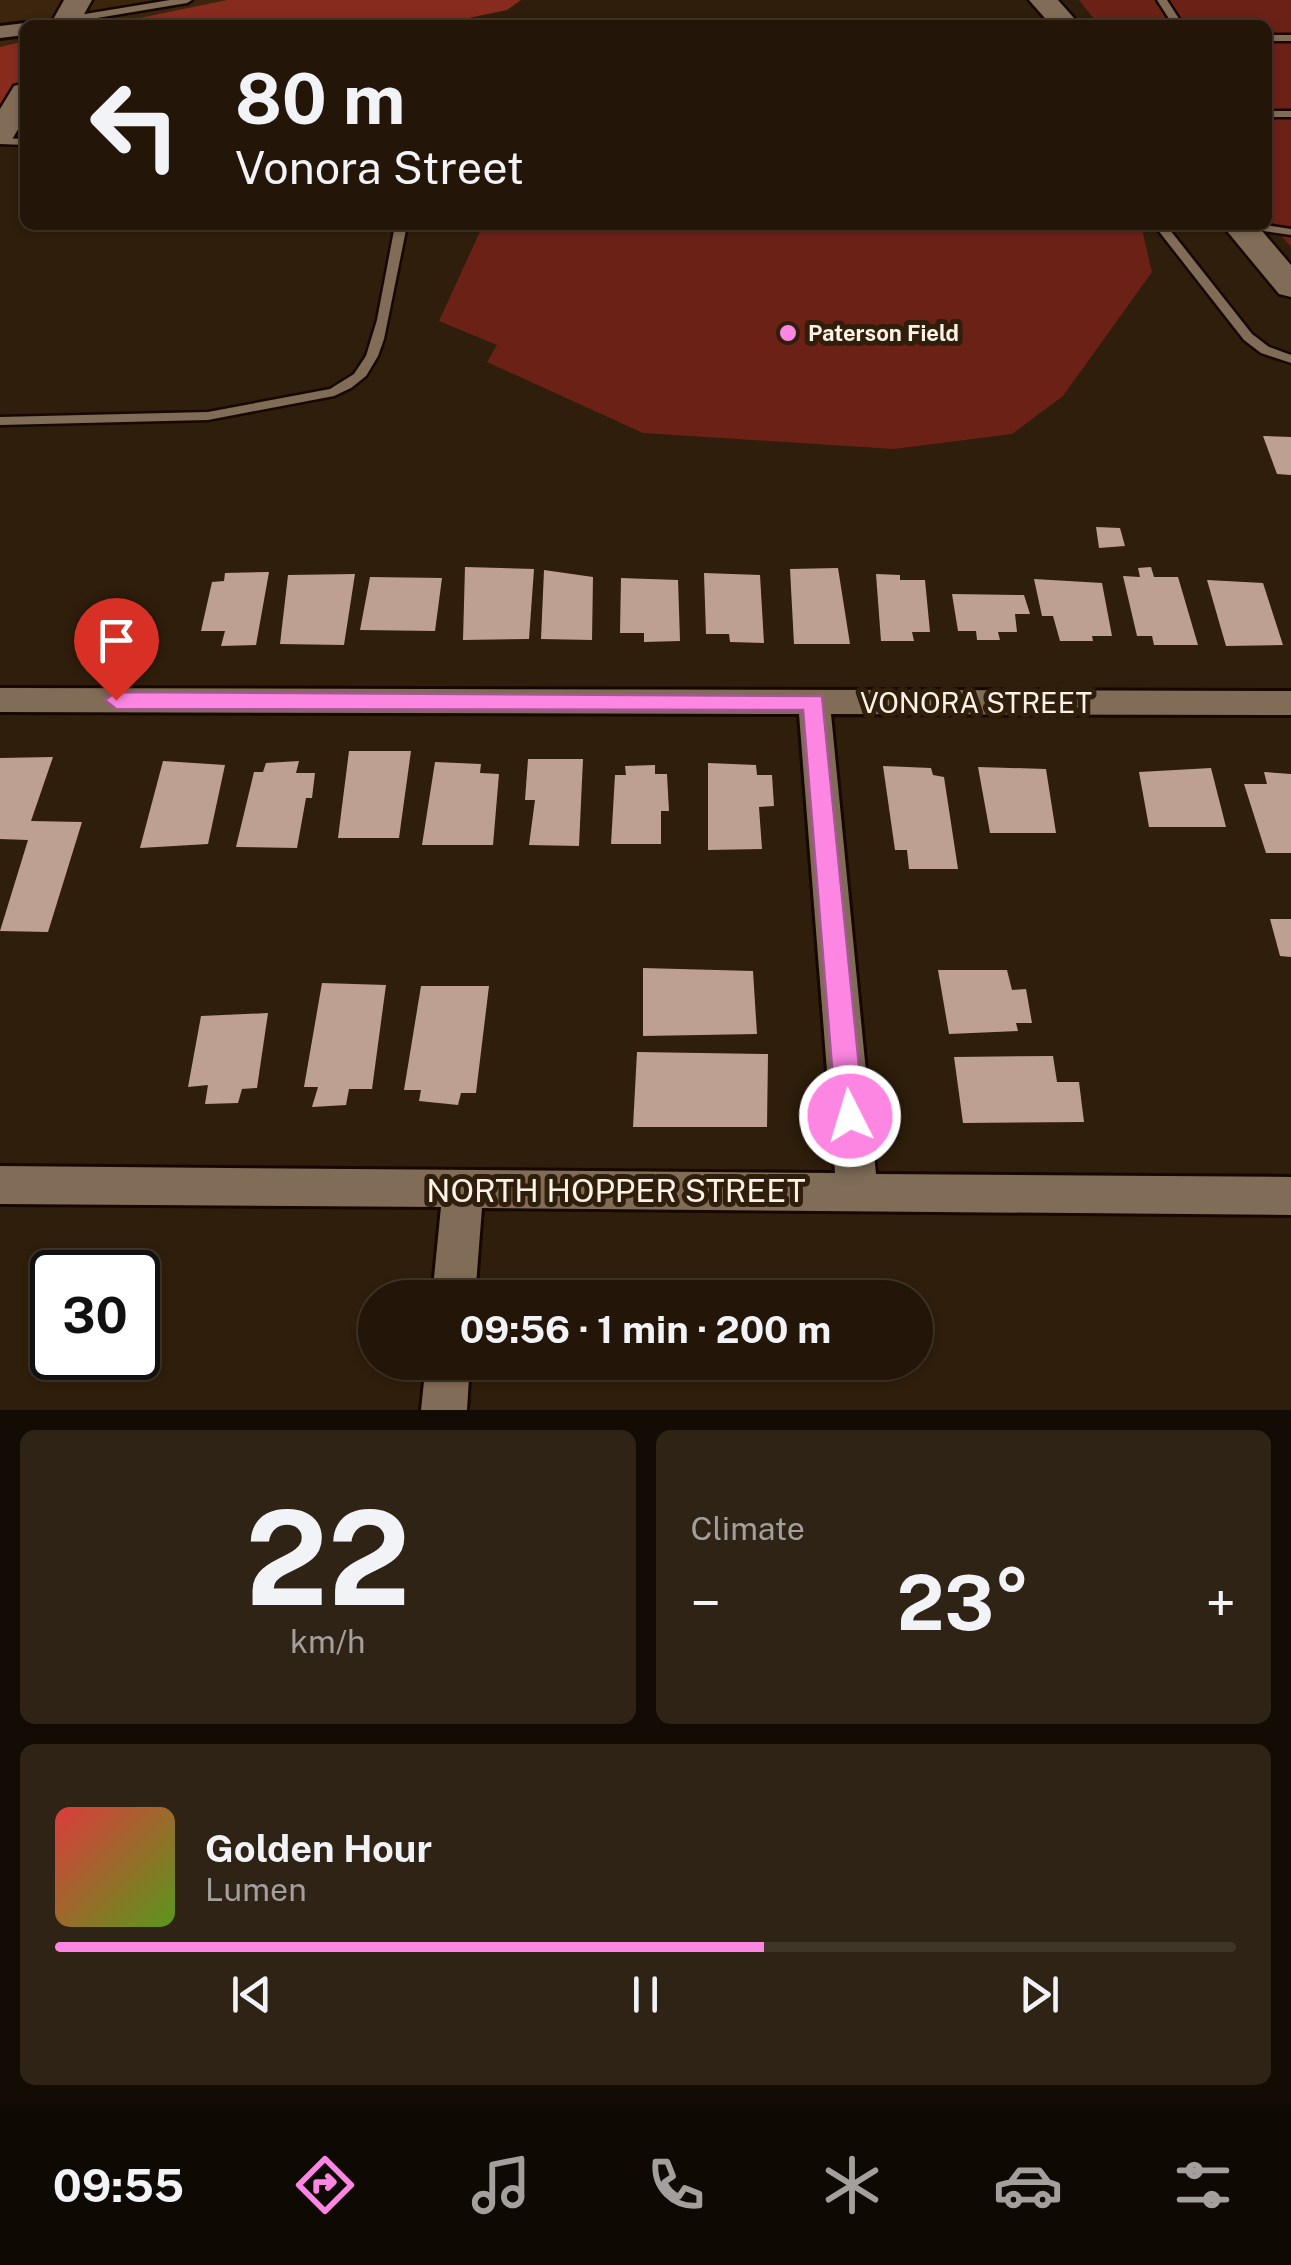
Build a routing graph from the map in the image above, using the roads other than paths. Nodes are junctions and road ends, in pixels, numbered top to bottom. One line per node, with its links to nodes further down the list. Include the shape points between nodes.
1 (188, 0): 3 (lane)
2 (1043, 0): 4 (main road)
3 (64, 18)
4 (1061, 20)
5 (20, 104): 6 (main road)
6 (7, 136)
7 (400, 230): 12 (lane, via 374,348 352,383 208,416)
8 (1164, 230): 11 (lane, via 1248,337)
9 (1246, 230): 10 (main road)
10 (1287, 273)
11 (1291, 360)
12 (0, 421)
13 (0, 700): 14 (street, VONORA STREET)
14 (814, 702): 15 (street, VONORA STREET); 18 (street)
15 (1291, 703)
16 (0, 1185): 17 (street, NORTH HOPPER STREET)
17 (463, 1189): 18 (street, NORTH HOPPER STREET); 20 (street)
18 (857, 1192): 19 (street, NORTH HOPPER STREET)
19 (1291, 1196)
20 (455, 1280)
21 (446, 1380): 22 (street)
22 (444, 1410)

